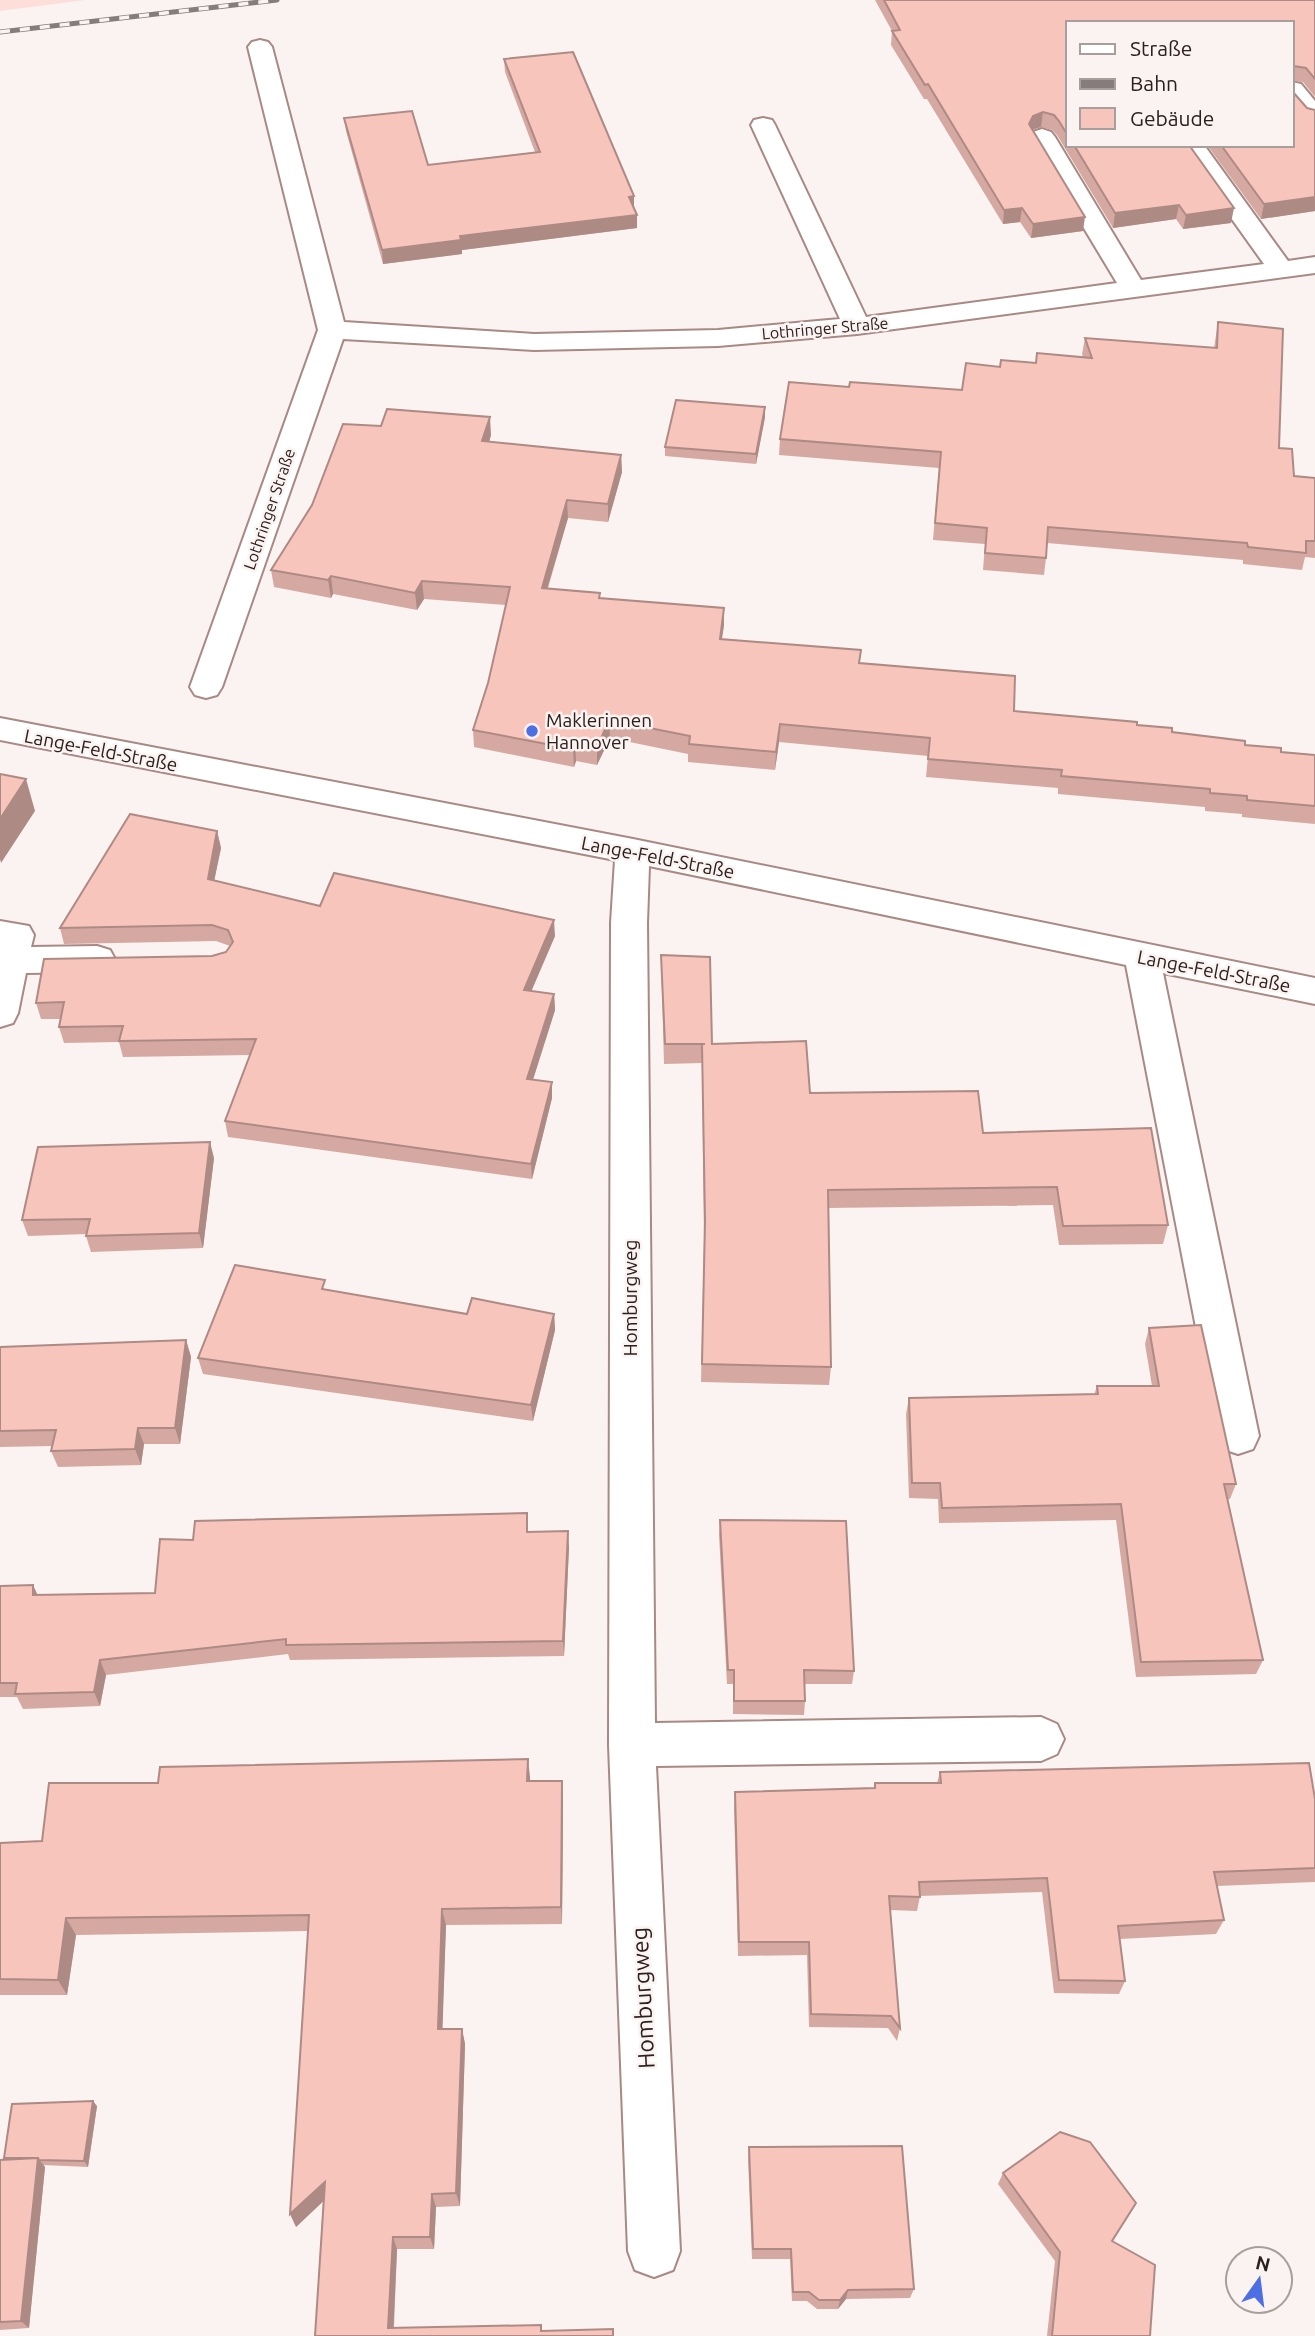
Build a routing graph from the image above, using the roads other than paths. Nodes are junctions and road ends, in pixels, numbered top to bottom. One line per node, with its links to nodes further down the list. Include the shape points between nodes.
1 (260, 47): 11 (street)
2 (1294, 91): 3 (street)
3 (1315, 116)
4 (763, 125): 10 (street)
5 (1042, 137): 9 (street)
6 (1192, 147): 8 (street)
7 (1315, 265): 8 (street, Lothringer Straße)
8 (1281, 269): 9 (street, Lothringer Straße)
9 (1134, 290): 10 (street, Lothringer Straße)
10 (857, 326): 11 (street, Lothringer Straße, via 718,338 534,342)
11 (332, 330): 12 (street, Lothringer Straße)
12 (206, 687)
13 (0, 729): 14 (street, Lange-Feld-Straße)
14 (633, 851): 16 (street, Lange-Feld-Straße); 22 (street, Homburgweg, via 629,923)
15 (6, 947): 17 (street); 19 (street)
16 (1142, 957): 18 (street, Lange-Feld-Straße); 20 (street)
17 (134, 958)
18 (1315, 991)
19 (0, 1013)
20 (1238, 1436)
21 (1041, 1739): 22 (street)
22 (632, 1745): 23 (street, Homburgweg)
23 (654, 2250)

